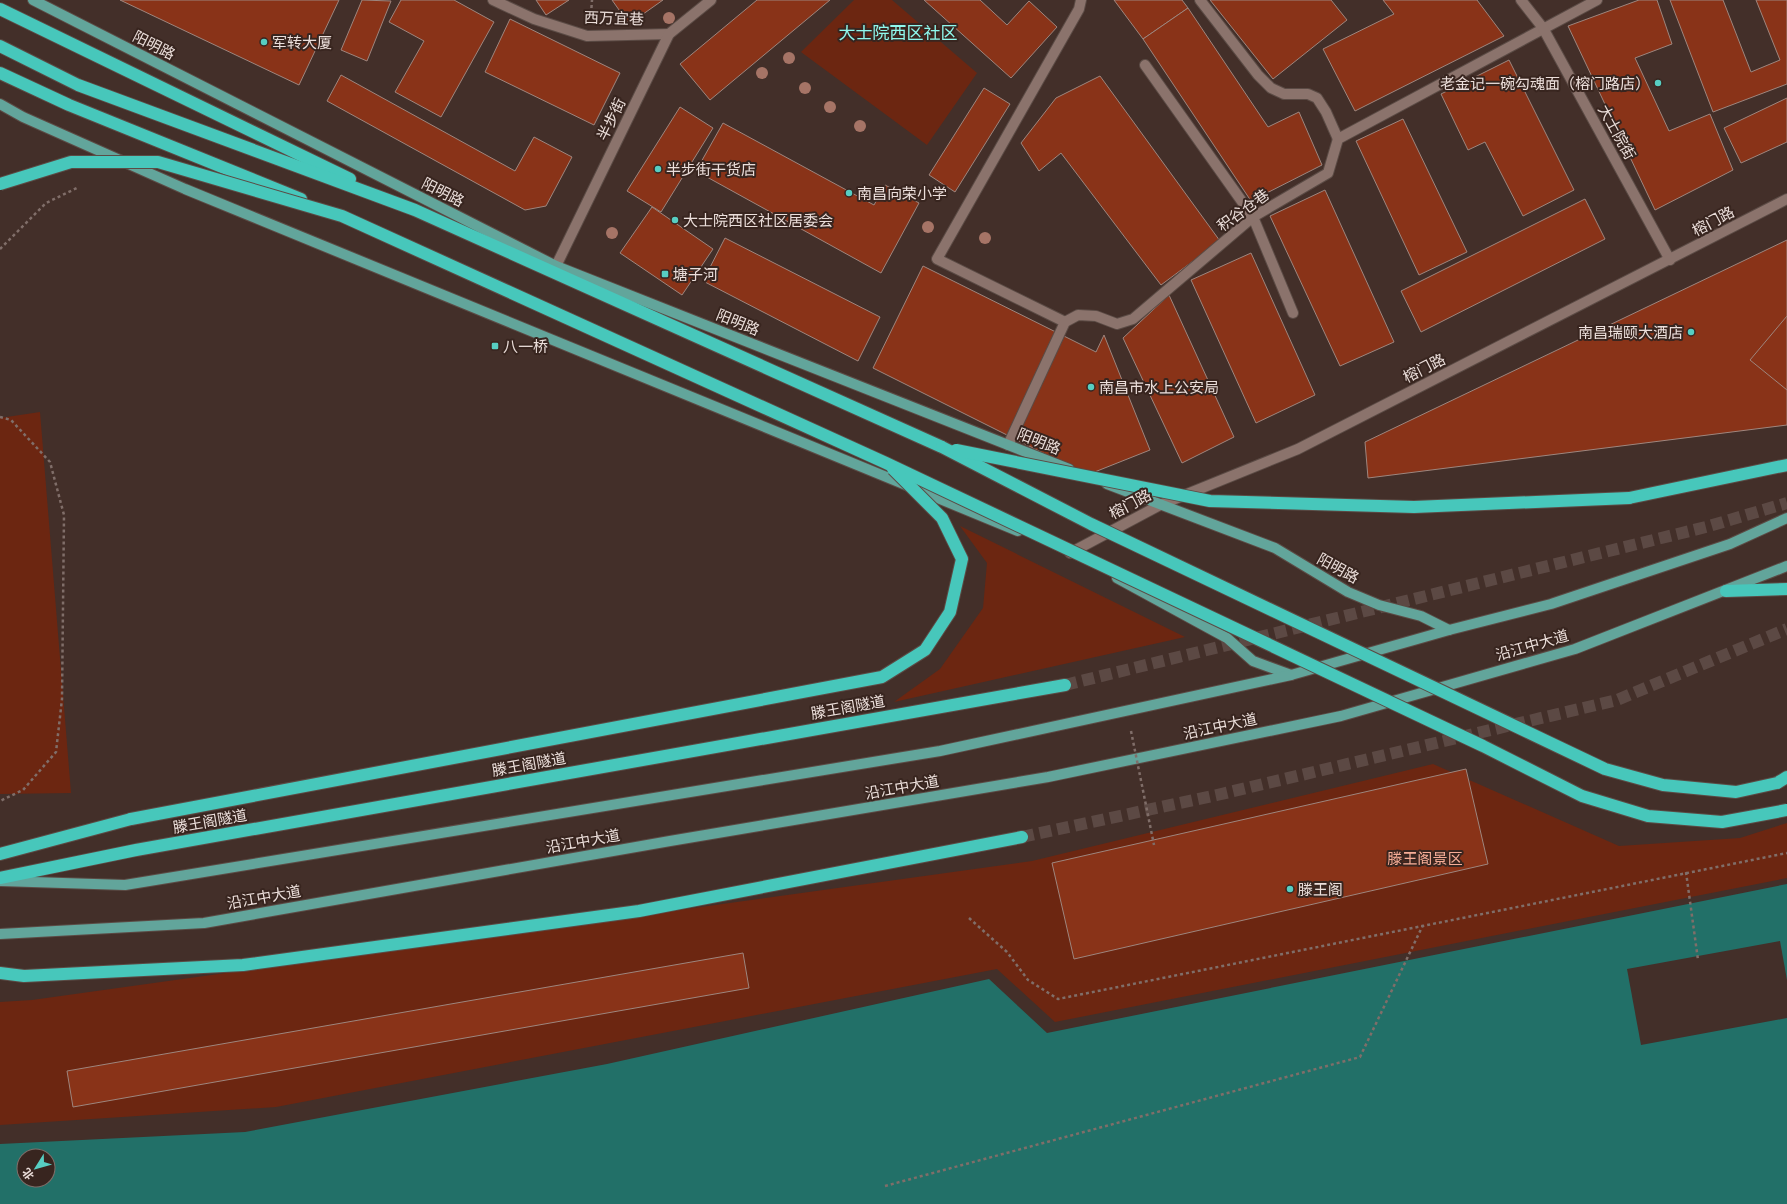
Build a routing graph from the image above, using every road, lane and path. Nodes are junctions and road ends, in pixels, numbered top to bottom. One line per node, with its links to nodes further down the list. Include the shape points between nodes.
1 (33, 0): 25 (main road, 阳明路)
2 (493, 0): 8 (street, 西万宜巷)
3 (711, 0): 11 (street, 半步街)
4 (1080, 0): 27 (street, via 1079,9 937,259)
5 (1200, 0): 16 (street, via 1271,88 1284,94 1308,94 1317,98)
6 (1521, 0): 10 (street, 大士院街)
7 (1597, 0): 10 (street)
8 (505, 3): 11 (street, 西万宜巷, via 534,19 587,36)
9 (0, 9): 20 (highway)
10 (1543, 28): 16 (street); 24 (street, 大士院街)
11 (669, 34): 25 (street, 半步街)
12 (0, 46): 20 (highway, via 78,85)
13 (1145, 65): 22 (street)
14 (0, 73): 21 (highway, bridge, via 69,105)
15 (0, 104): 35 (main road, via 185,190)
16 (1338, 139): 22 (street, 积谷仓巷, via 1328,173)
17 (0, 184): 21 (highway, bridge, via 71,162 158,162)
18 (80, 186): 23 (path, via 46,203)
19 (1787, 199): 24 (street, 榕门路)
20 (414, 210): 30 (highway)
21 (342, 216): 31 (highway, bridge)
22 (1253, 217): 26 (street); 27 (street, 积谷仓巷, via 1133,319 1117,324 1096,316 1078,316)
23 (0, 249)
24 (1670, 260): 33 (street, 榕门路, via 1298,449)
25 (556, 266): 29 (main road, 阳明路)
26 (1293, 313)
27 (1065, 322): 29 (street)
28 (0, 417): 44 (path, via 11,420 50,462 64,515 62,700 56,752 23,790)
29 (1008, 445): 33 (main road, 阳明路)
30 (942, 447): 32 (highway, bridge, via 1210,501 1414,507 1629,498); 43 (highway, bridge, via 1090,524 1605,769 1663,785 1736,792)
31 (886, 463): 45 (highway, bridge, via 1483,746 1582,796 1648,816 1722,822); 49 (highway, bridge, via 942,518 962,560 950,612 925,650 882,677 132,819)
32 (1787, 465)
33 (1160, 505): 35 (street, 榕门路); 39 (main road, 阳明路, via 1275,548 1348,592 1380,605 1421,616)
34 (1787, 518): 39 (main road, 沿江中大道, via 1730,544 1551,604)
35 (1070, 553): 40 (main road, via 1227,638 1253,661)
36 (1787, 566): 38 (main road, 沿江中大道)
37 (1787, 589): 38 (highway)
38 (1726, 591): 54 (main road, 沿江中大道, via 1575,649 1341,716 1048,777 204,923)
39 (1449, 630): 40 (main road, 沿江中大道)
40 (1291, 675): 51 (main road, 沿江中大道, via 940,751 125,885)
41 (1065, 685): 51 (highway, 滕王阁隧道, via 136,850)
42 (1130, 731): 47 (path, bridge)
43 (1787, 777)
44 (0, 801)
45 (1787, 810)
46 (1022, 837): 56 (highway, via 639,911 243,964 24,976)
47 (1154, 845)
48 (1787, 852): 50 (path)
49 (0, 854)
50 (1686, 872): 53 (path); 55 (path)
51 (0, 880)
52 (969, 918): 53 (path, via 1007,952 1028,980 1058,999)
53 (1423, 925): 57 (path, via 1360,1057)
54 (0, 934)
55 (1698, 960)
56 (0, 973)
57 (885, 1186)

